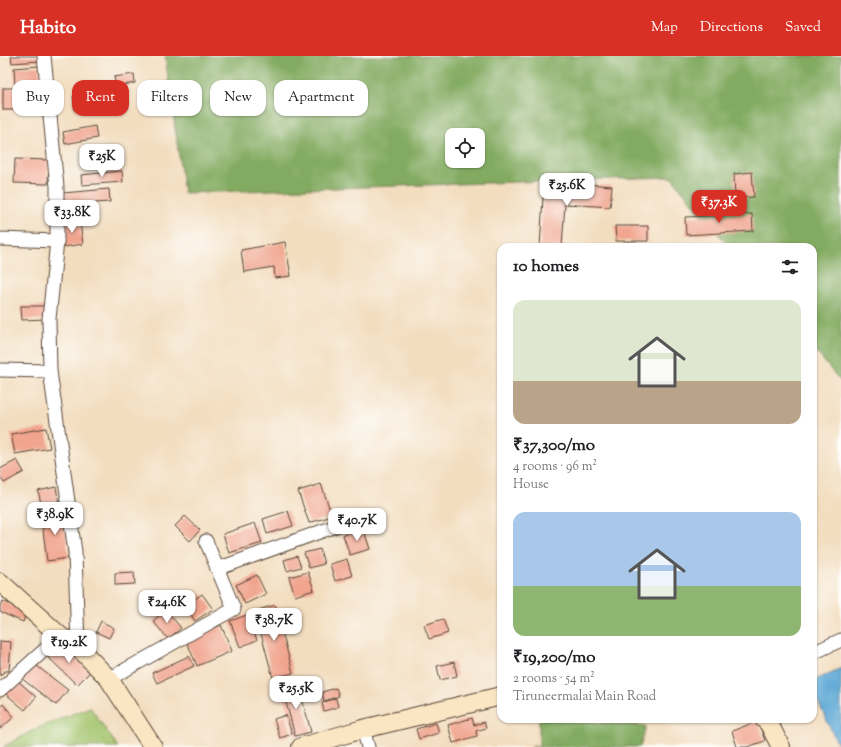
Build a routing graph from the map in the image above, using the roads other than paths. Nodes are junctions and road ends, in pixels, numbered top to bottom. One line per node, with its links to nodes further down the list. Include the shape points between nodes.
1 (44, 56): 3 (street, via 57,187)
2 (0, 239): 3 (street)
3 (57, 241): 5 (street, via 49,319)
4 (0, 370): 5 (street)
5 (50, 371): 12 (street, via 75,552)
6 (364, 516): 8 (street)
7 (206, 541): 8 (street)
8 (217, 569): 14 (street, via 234,609)
9 (0, 582): 10 (main road)
10 (60, 636): 12 (main road); 15 (street)
11 (841, 640): 13 (street)
12 (78, 647): 14 (main road)
13 (817, 651)
14 (109, 679): 19 (main road)
15 (0, 690)
16 (497, 697): 18 (main road)
17 (768, 723): 22 (main road)
18 (363, 729): 20 (main road); 21 (street)
19 (153, 747)
20 (301, 747)
21 (368, 747)
22 (781, 747)

